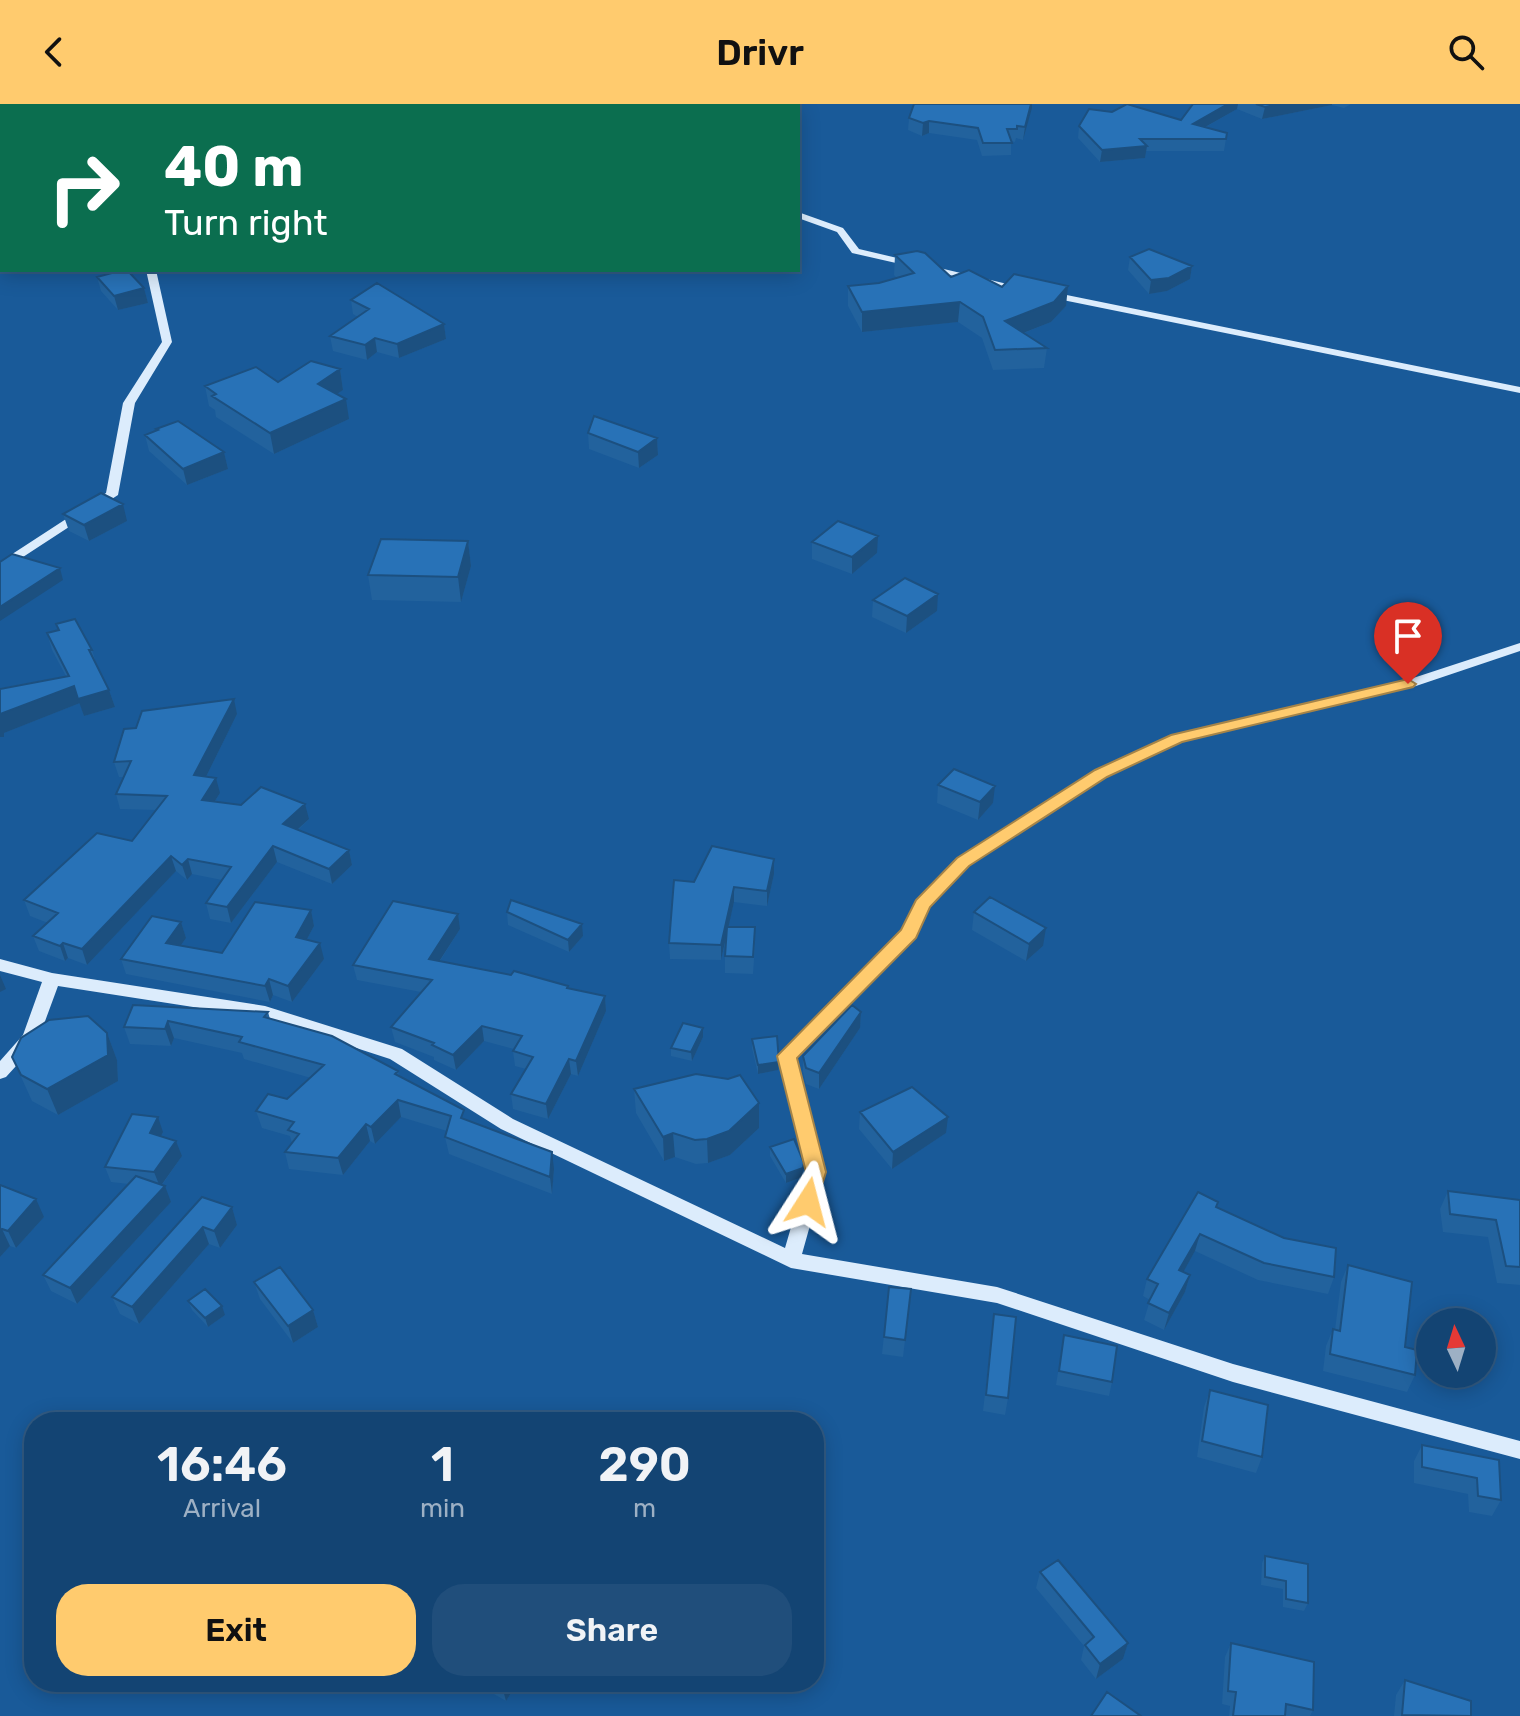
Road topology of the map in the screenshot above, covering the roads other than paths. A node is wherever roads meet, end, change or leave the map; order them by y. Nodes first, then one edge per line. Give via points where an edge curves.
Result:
1 (800, 216) edge
2 (151, 272) edge
3 (1520, 390) edge
4 (0, 568) edge
5 (1520, 647) edge
6 (0, 965) edge
7 (52, 979) junction
8 (0, 1072) edge
9 (791, 1260) junction
10 (1520, 1450) edge

1 - 3 street via 840,230 856,251
2 - 4 street via 167,342 129,403 112,495
5 - 9 street via 1408,684 1177,738 1101,774 963,862 922,904 909,934 787,1056 816,1172
6 - 7 street
7 - 8 street via 31,1038
7 - 9 street via 265,1012 396,1054 507,1124
9 - 10 street via 997,1295 1233,1373

